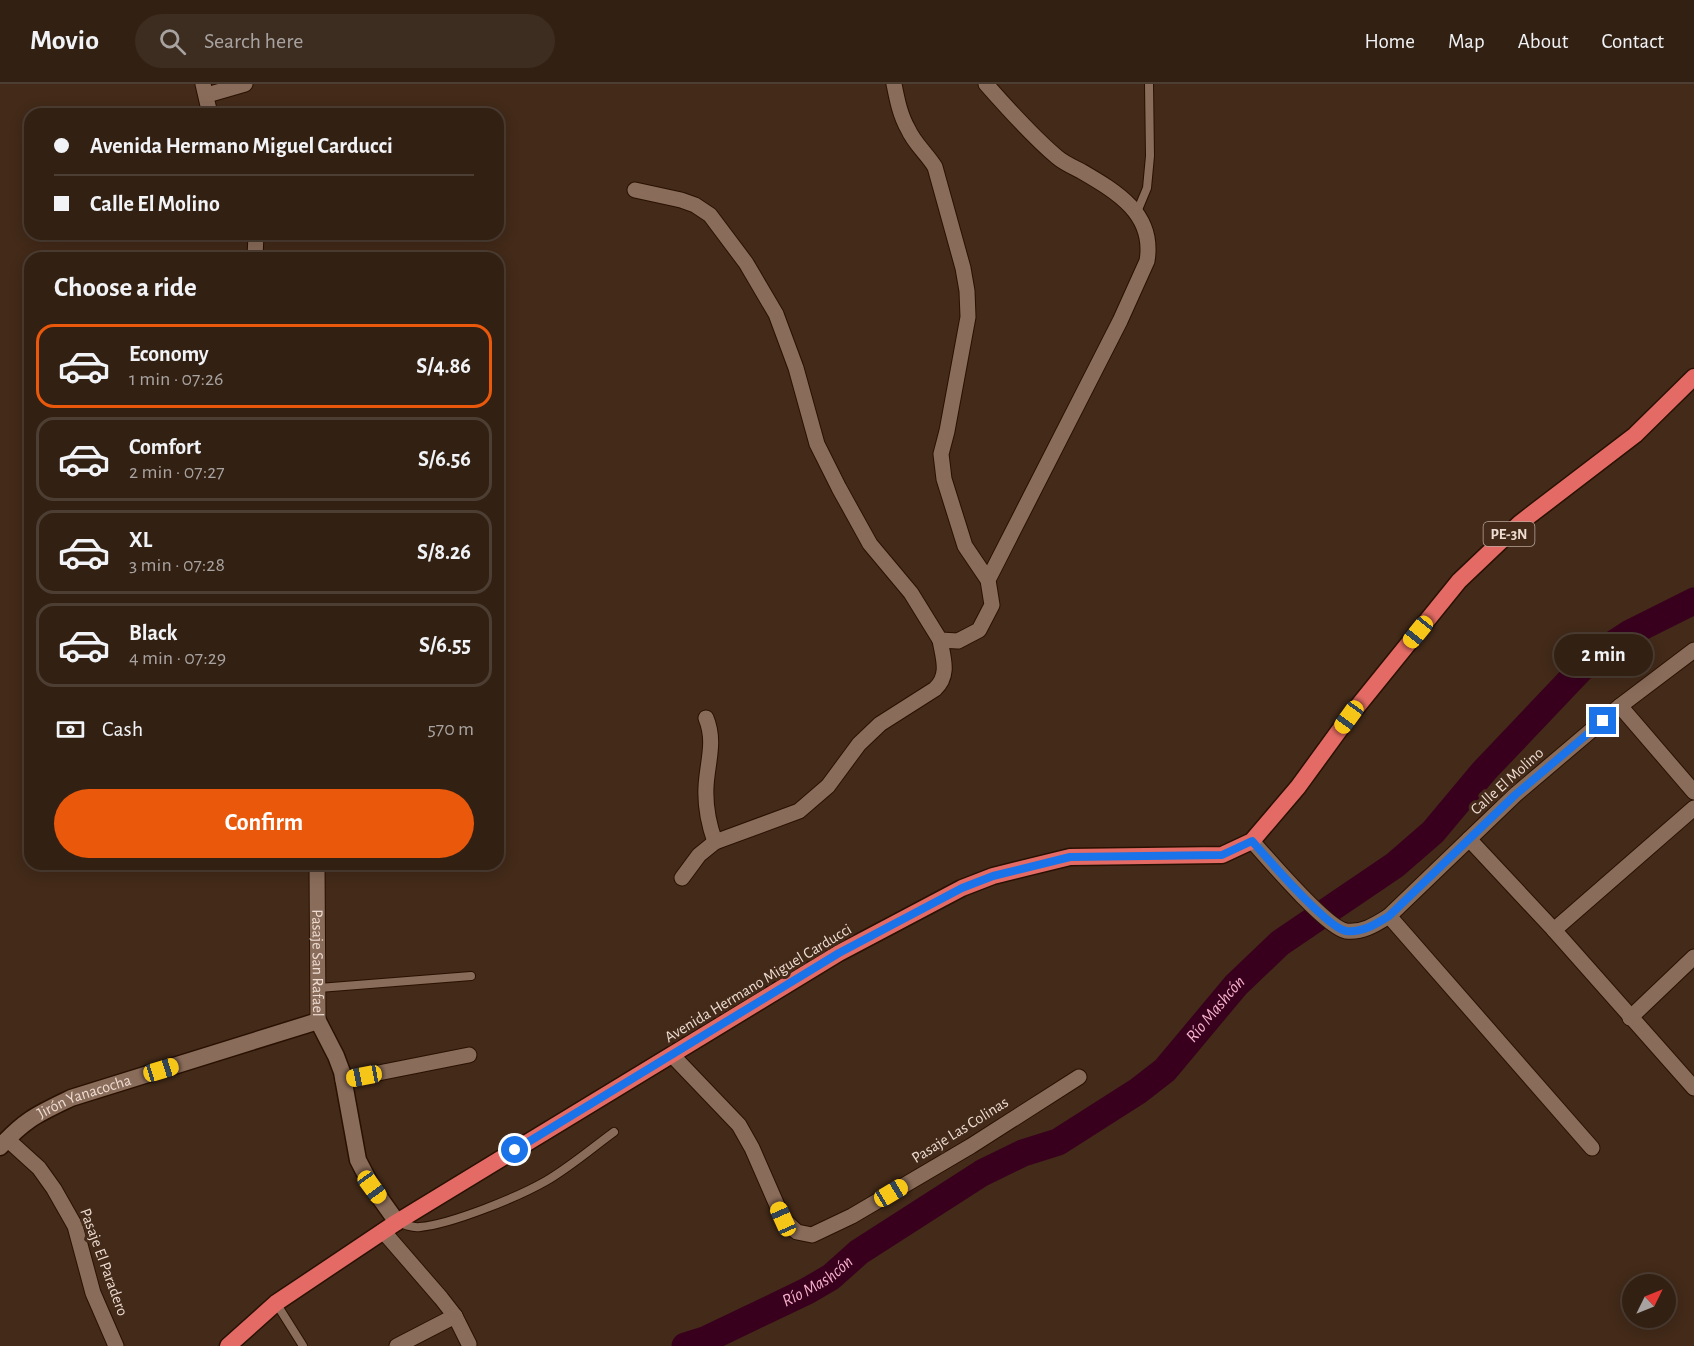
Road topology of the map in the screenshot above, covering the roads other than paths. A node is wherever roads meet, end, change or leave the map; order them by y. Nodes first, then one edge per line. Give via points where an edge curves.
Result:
1 (245, 84) edge
2 (894, 84) edge
3 (986, 84) edge
4 (1149, 84) edge
5 (205, 89) edge
6 (209, 108) edge
7 (635, 190) dead end
8 (1137, 212) junction
9 (1694, 377) edge
10 (988, 580) junction
11 (940, 640) junction
12 (1694, 650) edge
13 (1620, 706) junction
14 (706, 718) dead end
15 (1694, 792) edge
16 (1694, 808) edge
17 (1469, 839) junction
18 (1252, 841) junction
19 (715, 842) junction
20 (317, 870) edge
21 (682, 878) dead end
22 (1389, 916) junction
23 (1554, 930) junction
24 (1694, 957) edge
25 (471, 976) dead end
26 (319, 988) junction
27 (1630, 1018) junction
28 (318, 1021) junction
29 (469, 1055) dead end
30 (672, 1055) junction
31 (1079, 1077) dead end
32 (343, 1080) junction
33 (1694, 1088) edge
34 (614, 1132) dead end
35 (4, 1143) edge
36 (1592, 1148) dead end
37 (397, 1222) junction
38 (382, 1231) junction
39 (276, 1303) junction
40 (455, 1316) junction
41 (469, 1344) dead end
42 (116, 1346) edge
43 (228, 1346) edge
44 (303, 1346) edge
45 (397, 1346) edge

1 - 5 street
2 - 10 street via 908,131 935,167 963,268 968,317 941,454 944,479 965,546
3 - 8 street via 1059,158
4 - 8 lane via 1147,188
5 - 6 street
7 - 11 street via 695,205 710,215 746,263 776,314 817,444 839,488 870,544 911,593
8 - 10 street via 1147,230 1148,261
9 - 18 highway, Avenida Hermano Miguel Carducci / PE-3N via 1635,435 1521,523 1459,581
10 - 11 street via 992,605 979,630 958,641
11 - 19 street via 945,675 942,683 870,733 810,803 788,817
12 - 13 street, Calle El Molino
13 - 15 street
13 - 17 street, Calle El Molino
14 - 19 street via 712,737 707,813
16 - 23 street
17 - 22 street, Calle El Molino
17 - 23 street
18 - 22 street, Calle El Molino via 1309,903 1343,930 1357,931
18 - 30 highway, Avenida Hermano Miguel Carducci / PE-3N via 1222,855 1070,857 993,876 962,888 839,953
19 - 21 street via 699,855
20 - 26 street, Pasaje San Rafael
22 - 36 street
23 - 27 street
24 - 27 street
25 - 26 lane
26 - 28 street, Pasaje San Rafael
27 - 33 street
28 - 32 street, Pasaje San Rafael
28 - 35 street, Jirón Yanacocha via 71,1098 33,1116
29 - 32 street
30 - 31 street, Pasaje Las Colinas via 739,1125 783,1219 797,1232 812,1234 852,1216
30 - 37 highway, Avenida Hermano Miguel Carducci / PE-3N
32 - 37 street, Pasaje San Rafael via 358,1160
34 - 37 lane via 547,1181 509,1198 447,1221 419,1227
35 - 42 street, Pasaje El Paradero via 39,1168 75,1226 93,1293
37 - 38 highway, Avenida Hermano Miguel Carducci / PE-3N
38 - 39 highway, Avenida Hermano Miguel Carducci / PE-3N
38 - 40 street
39 - 43 highway, Avenida Hermano Miguel Carducci / PE-3N
39 - 44 lane
40 - 41 street
40 - 45 street

